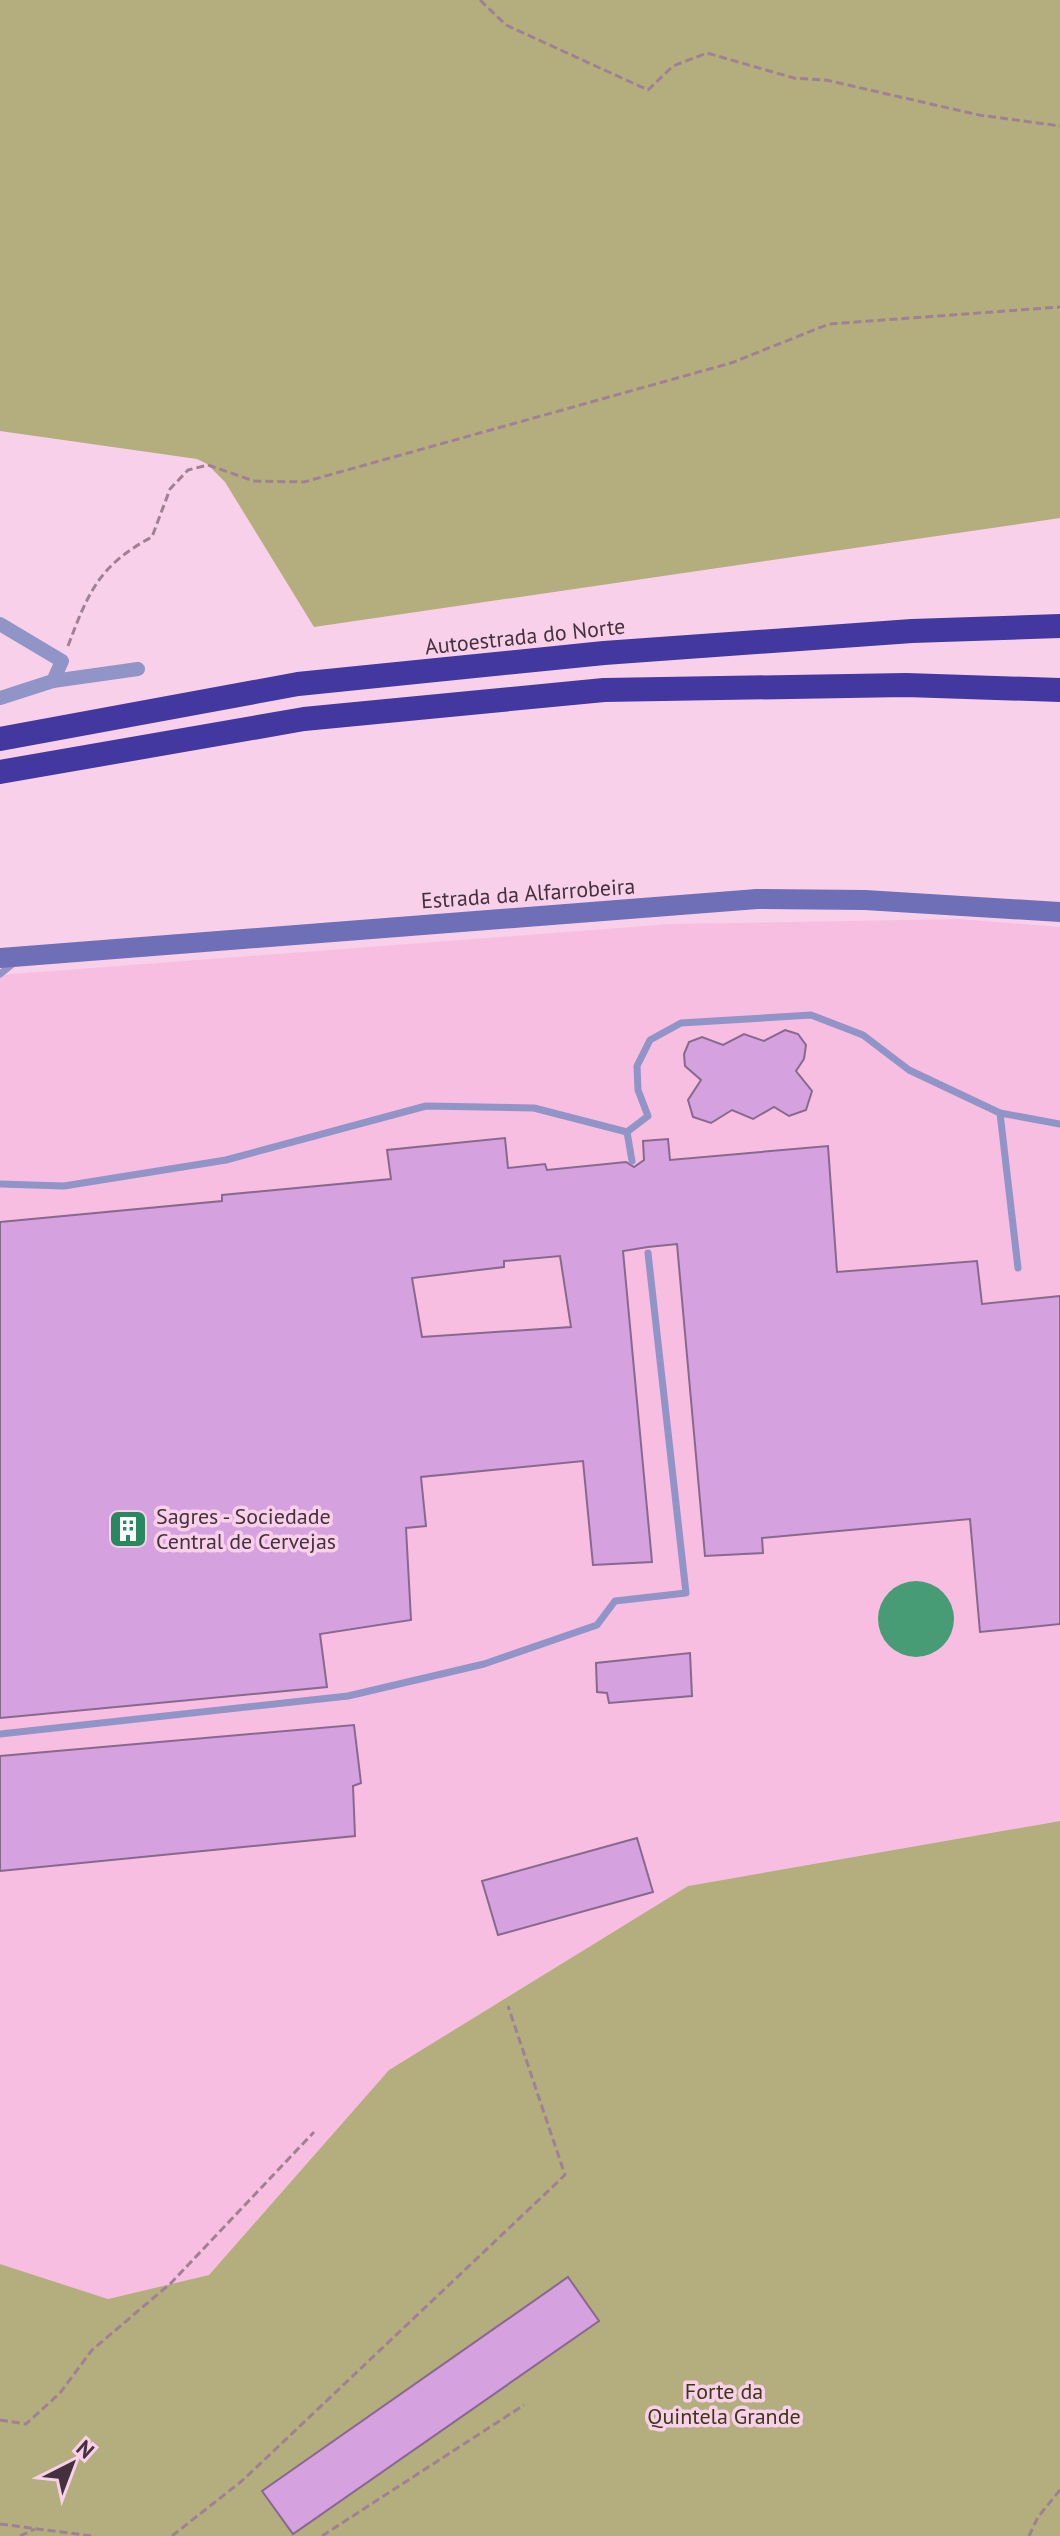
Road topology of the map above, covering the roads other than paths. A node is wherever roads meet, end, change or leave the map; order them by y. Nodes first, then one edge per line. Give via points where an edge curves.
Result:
1 (0, 624) edge
2 (1060, 626) edge
3 (138, 669) dead end
4 (53, 681) junction
5 (1060, 690) edge
6 (0, 698) edge
7 (0, 739) edge
8 (0, 772) edge
9 (1060, 912) edge
10 (23, 956) junction
11 (0, 958) edge
12 (0, 974) edge
13 (1000, 1113) junction
14 (1060, 1124) edge
15 (627, 1132) junction
16 (632, 1161) dead end
17 (0, 1184) edge
18 (648, 1253) dead end
19 (1018, 1268) dead end
20 (0, 1734) edge

1 - 4 street via 62,661
2 - 7 highway, Autoestrada do Norte via 619,652 298,684
3 - 4 street
4 - 6 street
5 - 8 highway via 906,685 604,690 304,719
9 - 10 main road, Estrada da Alfarrobeira via 757,899
10 - 11 main road, Estrada da Alfarrobeira
10 - 12 lane
13 - 14 lane
13 - 15 lane via 909,1070 863,1035 811,1015 681,1023 650,1040 637,1066 638,1090 648,1116
13 - 19 lane
15 - 16 lane
15 - 17 lane via 534,1108 426,1106 226,1160 64,1186
18 - 20 lane via 686,1593 615,1601 597,1625 583,1630 484,1664 348,1696

